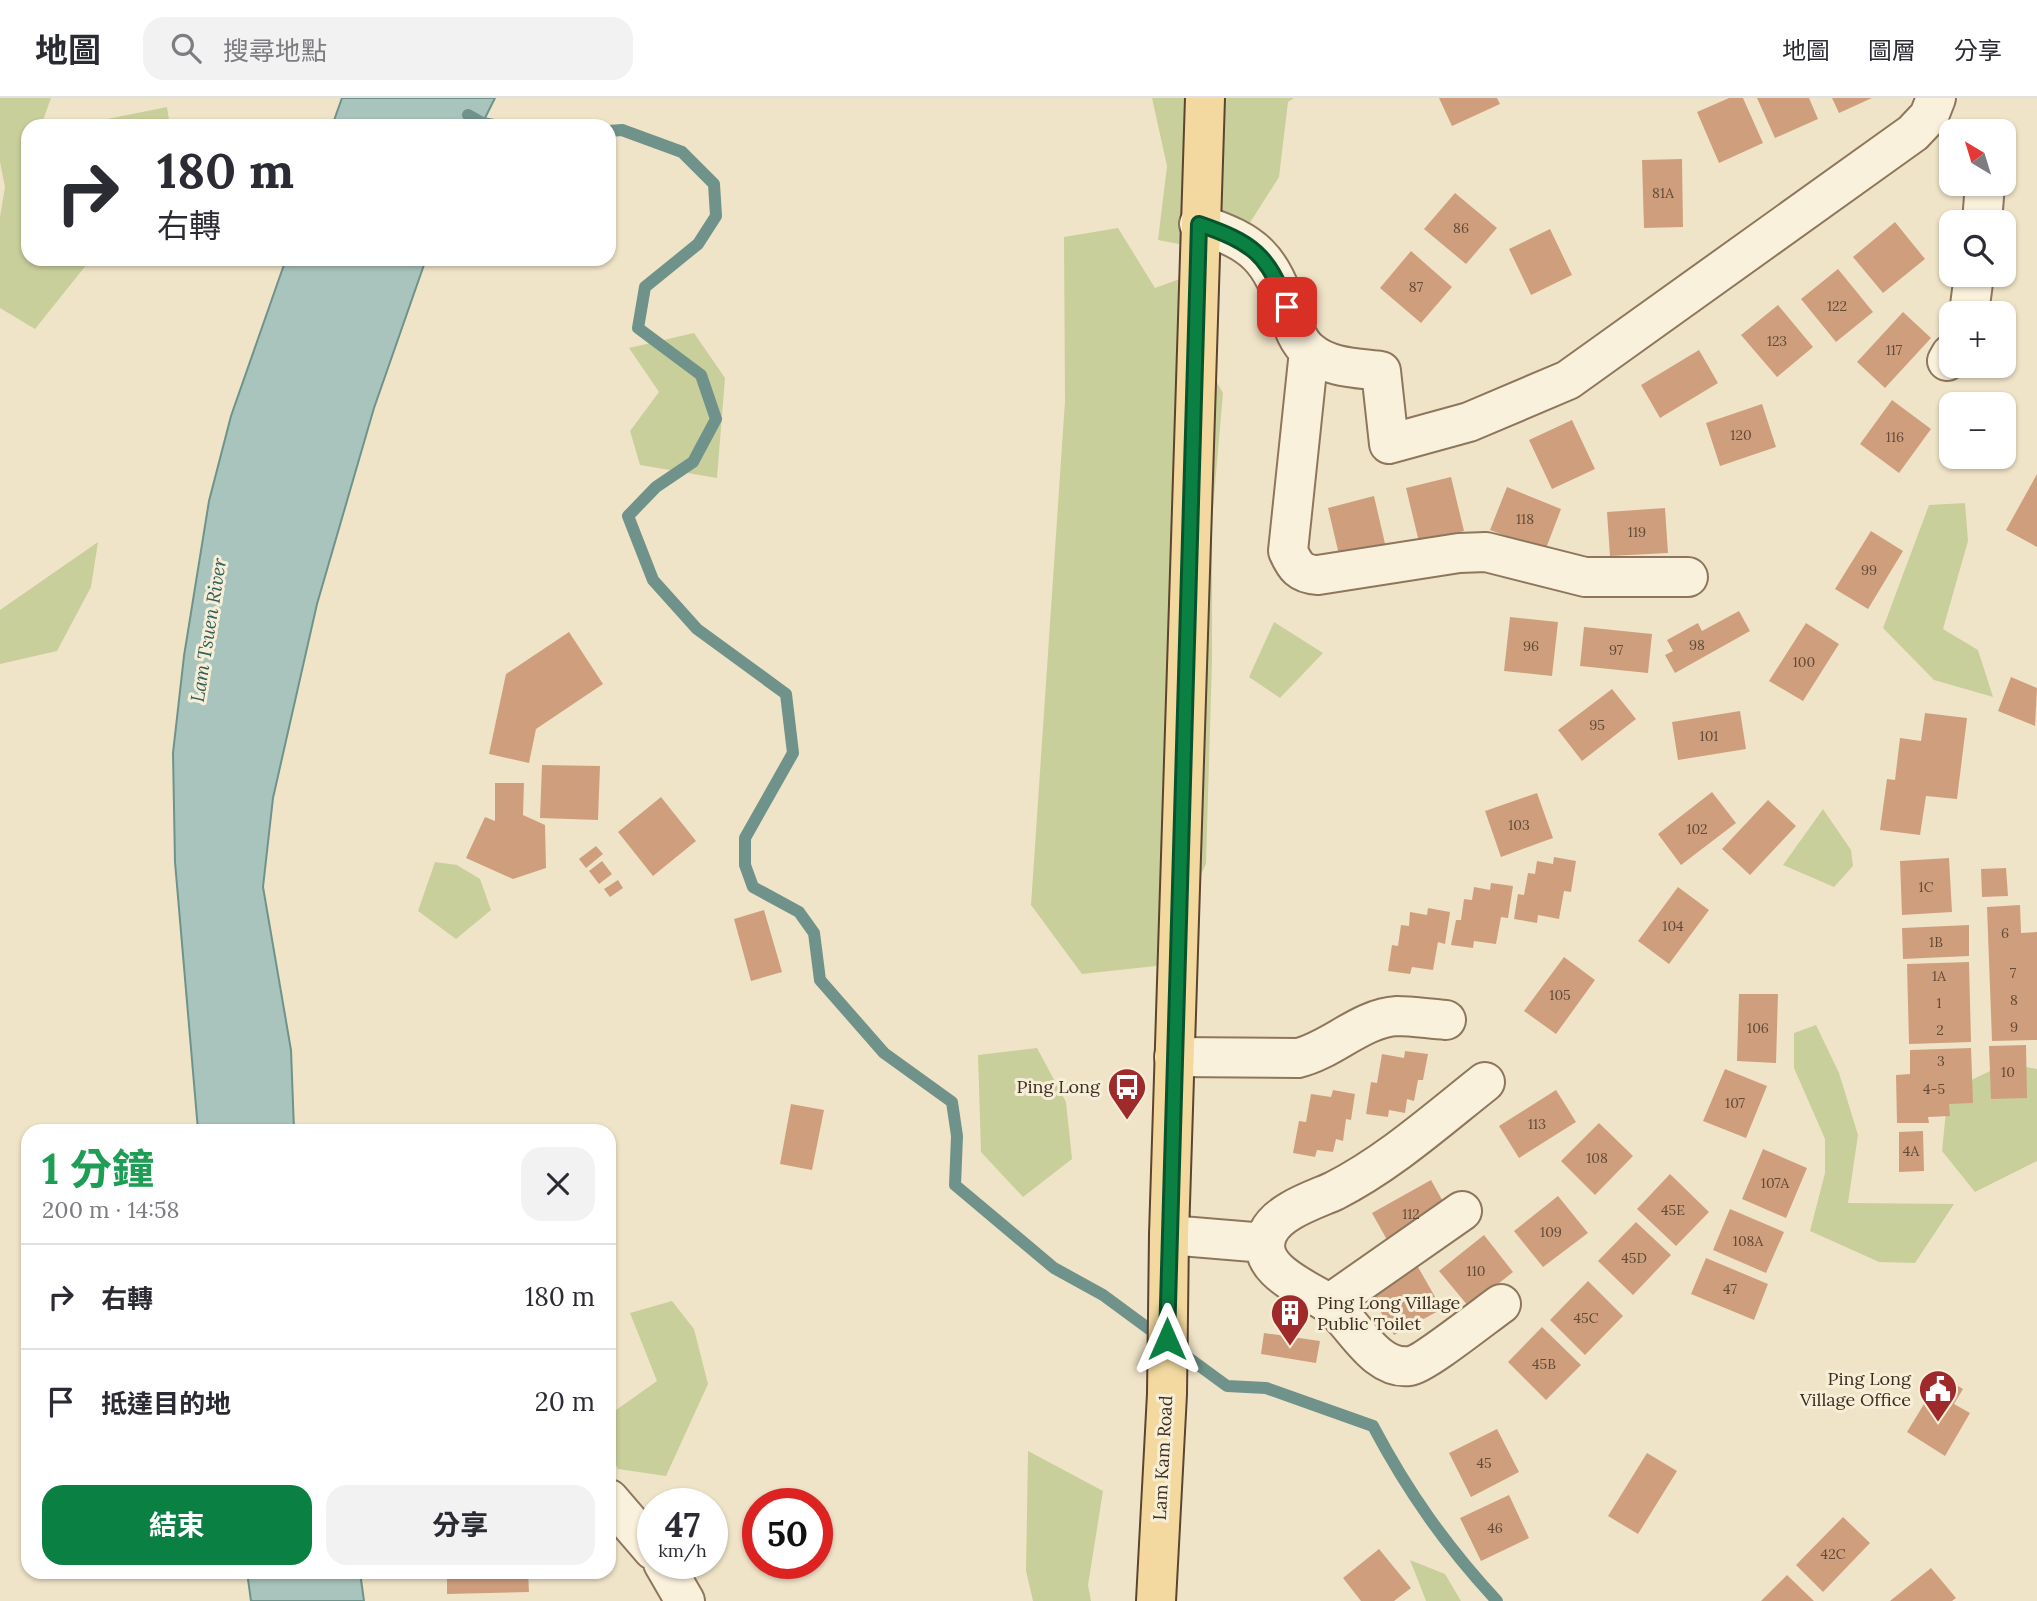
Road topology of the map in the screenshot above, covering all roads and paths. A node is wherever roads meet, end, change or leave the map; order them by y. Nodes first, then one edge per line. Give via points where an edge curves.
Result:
1 (1205, 98) edge
2 (1940, 115) edge
3 (1199, 224) junction
4 (1309, 351) junction
5 (1688, 577) dead end
6 (1446, 1020) dead end
7 (1174, 1057) junction
8 (1485, 1082) dead end
9 (1462, 1211) dead end
10 (1169, 1235) junction
11 (1265, 1243) junction
12 (1329, 1304) junction
13 (1501, 1304) dead end
14 (616, 1507) edge
15 (637, 1531) edge
16 (672, 1579) edge
17 (685, 1601) edge
18 (1156, 1601) edge

1 - 3 main road, Lam Kam Road
2 - 4 street via 1568,380 1469,422 1388,444 1381,371 1342,366
3 - 4 street via 1233,236 1260,253 1273,272 1293,327
3 - 7 main road, Lam Kam Road
4 - 5 street via 1288,551 1295,567 1307,575 1486,552 1585,577
6 - 7 street via 1395,1016 1366,1025 1316,1054 1298,1059
7 - 10 main road, Lam Kam Road
8 - 11 street via 1358,1179 1283,1217 1269,1230
9 - 12 street
10 - 11 street
10 - 18 main road, Lam Kam Road via 1167,1394
11 - 12 street via 1288,1282
12 - 13 street via 1394,1366 1428,1360 1438,1347
14 - 15 street
16 - 17 street

